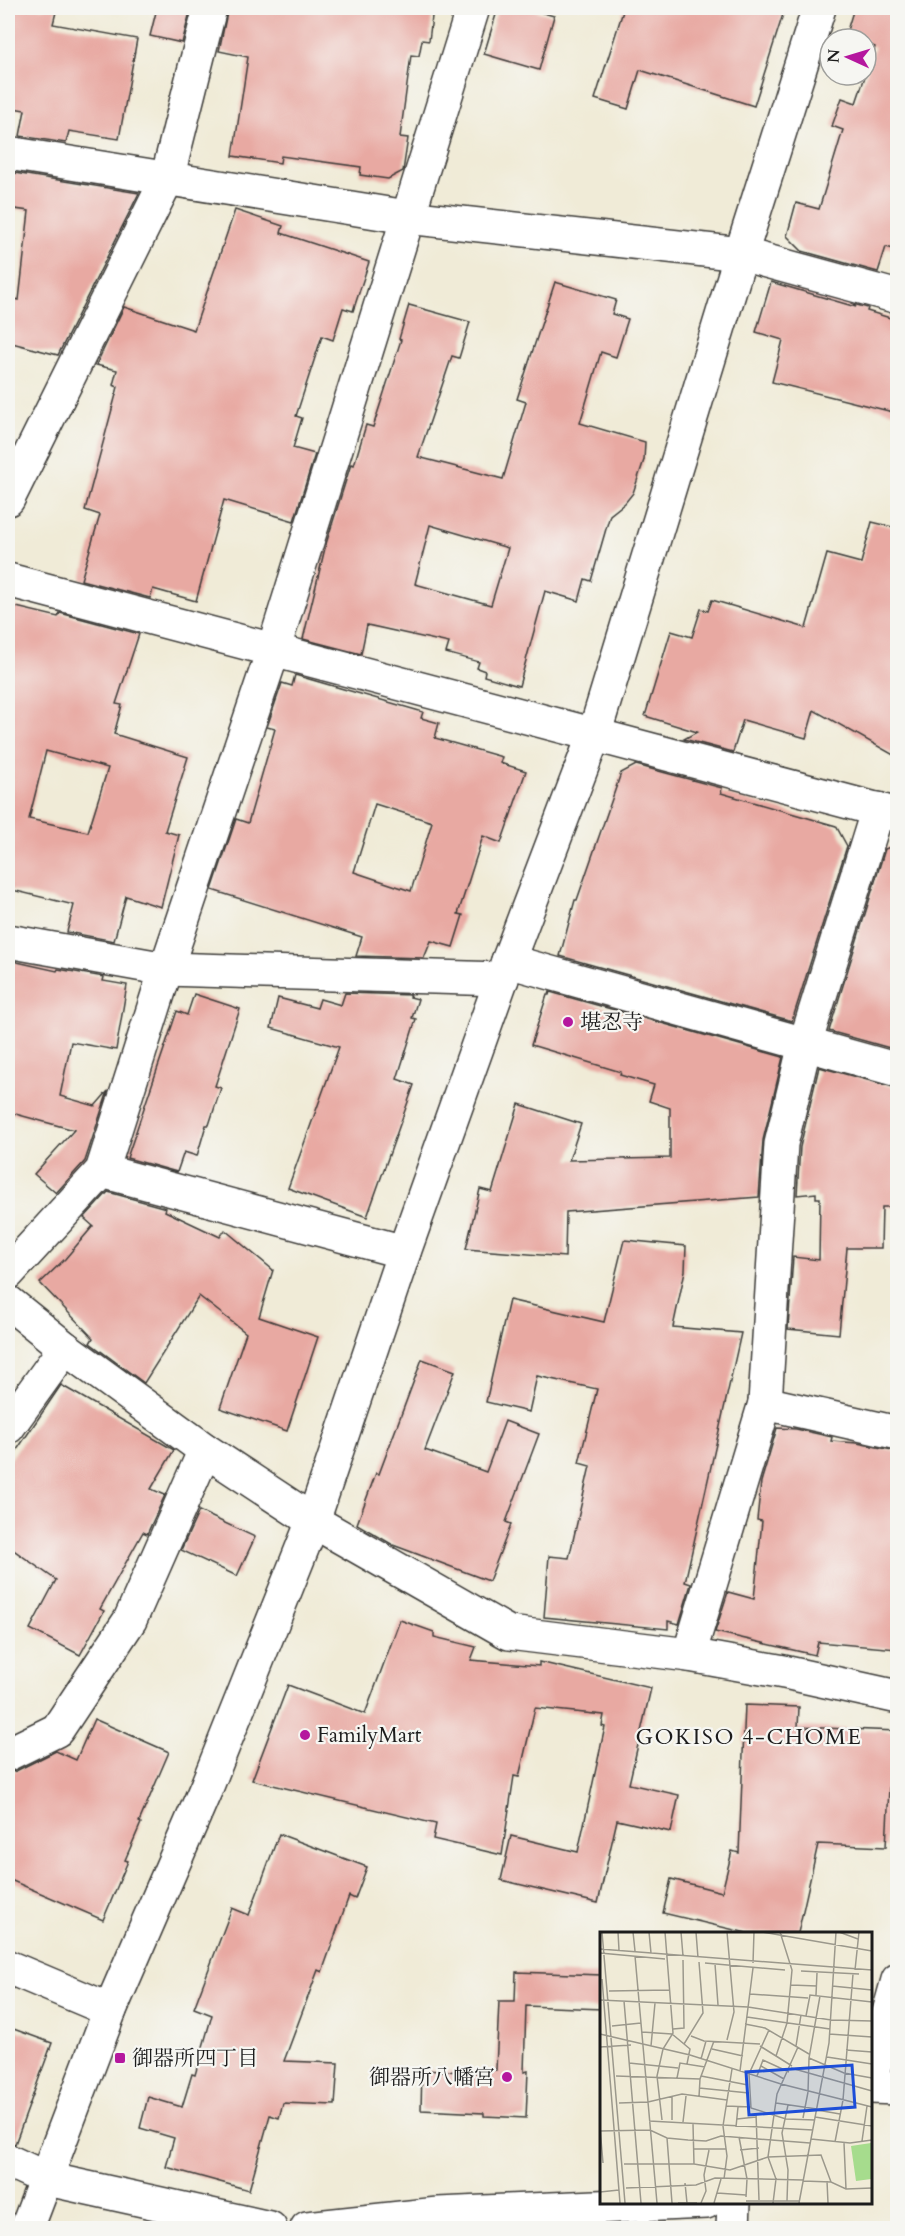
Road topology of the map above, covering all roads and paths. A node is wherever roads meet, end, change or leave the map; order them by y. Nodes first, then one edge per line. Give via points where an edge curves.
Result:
1 (210, 8) edge
2 (473, 8) edge
3 (819, 8) edge
4 (8, 153) edge
5 (167, 179) junction
6 (407, 217) junction
7 (741, 254) junction
8 (897, 297) edge
9 (8, 499) edge
10 (8, 580) edge
11 (273, 651) junction
12 (594, 735) junction
13 (888, 812) edge
14 (8, 941) edge
15 (166, 969) junction
16 (505, 970) junction
17 (805, 1044) junction
18 (897, 1070) edge
19 (102, 1171) junction
20 (405, 1252) junction
21 (8, 1273) edge
22 (8, 1302) edge
23 (65, 1348) junction
24 (765, 1403) junction
25 (8, 1427) edge
26 (897, 1434) edge
27 (205, 1450) junction
28 (313, 1521) junction
29 (689, 1655) junction
30 (897, 1697) edge
31 (8, 1754) edge
32 (8, 1967) edge
33 (897, 1980) edge
34 (110, 2010) junction
35 (872, 2074) edge
36 (872, 2087) edge
37 (897, 2088) edge
38 (8, 2161) edge
39 (47, 2179) junction
40 (693, 2203) edge
41 (734, 2203) edge
42 (437, 2222) edge
43 (27, 2229) edge
44 (270, 2229) edge
45 (308, 2229) edge
46 (733, 2229) edge

1 - 5 street
2 - 6 street
3 - 7 street
4 - 5 street
5 - 6 street
5 - 9 street
6 - 7 street
6 - 11 street
7 - 8 street
7 - 12 street
10 - 11 street
11 - 12 street
11 - 15 street
12 - 13 street
12 - 16 street
13 - 17 street
14 - 15 street
15 - 16 street
15 - 19 street
16 - 17 street
16 - 20 street
17 - 18 street
17 - 24 street via 780,1144
19 - 20 street
19 - 21 street
20 - 28 street
22 - 23 street
23 - 25 street
23 - 27 street
24 - 26 street
24 - 29 street
27 - 28 street
27 - 31 street via 130,1620 57,1730
28 - 29 street via 509,1633
28 - 34 street via 207,1786
29 - 30 street
32 - 34 street
33 - 35 street
34 - 39 street
36 - 37 street
38 - 39 street
39 - 43 street
39 - 44 street
40 - 42 street
41 - 46 street
42 - 45 street

